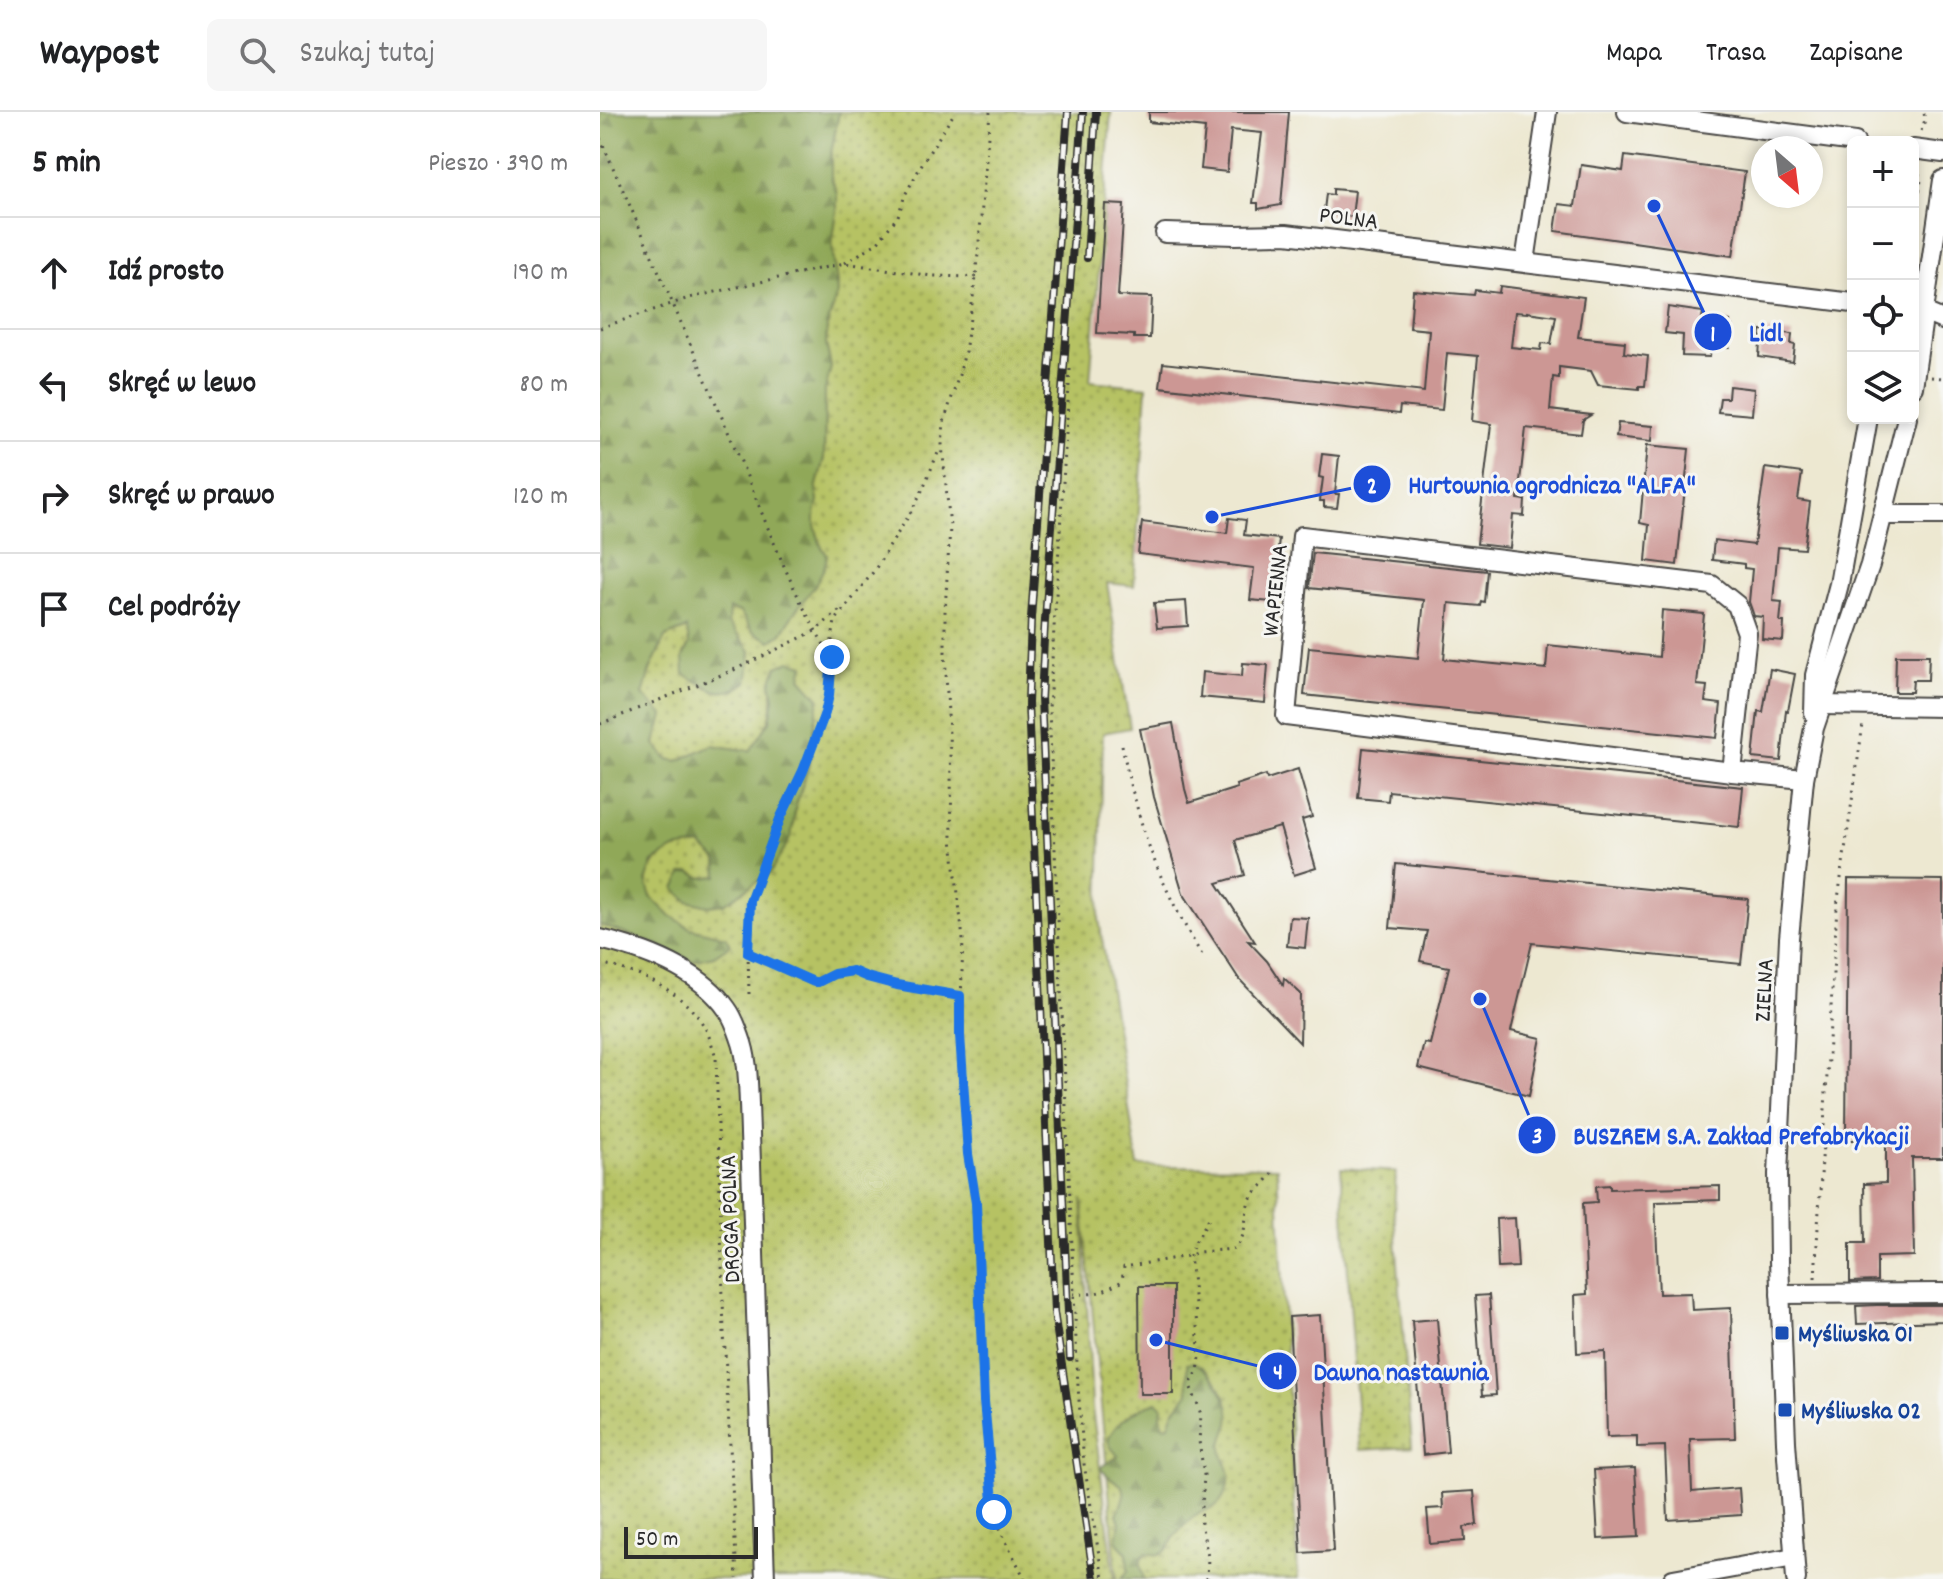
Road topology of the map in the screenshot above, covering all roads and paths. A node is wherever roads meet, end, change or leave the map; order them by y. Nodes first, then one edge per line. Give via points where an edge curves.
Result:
1 (955, 112) edge
2 (990, 112) edge
3 (1547, 112) edge
4 (1627, 112) edge
5 (1924, 112) edge
6 (600, 138) edge
7 (1919, 138) edge
8 (1847, 141) edge
9 (1919, 150) edge
10 (1943, 153) edge
11 (1919, 174) edge
12 (1943, 180) edge
13 (1919, 195) edge
14 (1917, 208) edge
15 (1935, 231) junction
16 (1165, 233) dead end
17 (1525, 262) junction
18 (845, 263) junction
19 (976, 277) junction
20 (1847, 302) edge
21 (673, 303) junction
22 (1927, 310) edge
23 (1943, 320) edge
24 (600, 328) edge
25 (1919, 354) edge
26 (1070, 369) dead end
27 (1867, 424) edge
28 (1906, 424) edge
29 (942, 445) junction
30 (1884, 515) junction
31 (1943, 515) edge
32 (844, 607) junction
33 (815, 631) junction
34 (832, 657) junction
35 (1822, 705) junction
36 (1865, 707) junction
37 (1943, 707) edge
38 (600, 724) edge
39 (1814, 728) junction
40 (1122, 745) dead end
41 (1732, 772) junction
42 (1804, 779) junction
43 (600, 939) edge
44 (748, 953) junction
45 (1203, 957) dead end
46 (600, 963) edge
47 (749, 994) dead end
48 (960, 996) junction
49 (1272, 1173) dead end
50 (1211, 1215) dead end
51 (1190, 1255) junction
52 (1073, 1293) junction
53 (1943, 1293) edge
54 (1780, 1294) junction
55 (1814, 1294) junction
56 (1794, 1557) junction
57 (737, 1579) edge
58 (765, 1579) edge
59 (1025, 1579) edge
60 (1103, 1579) edge
61 (1207, 1579) edge
62 (1677, 1579) edge
63 (1796, 1579) edge

1 - 18 path via 923,162 898,216 877,243
2 - 19 path
3 - 17 street
4 - 8 street
5 - 7 path
6 - 21 path
9 - 10 street
11 - 13 path
12 - 15 street
14 - 15 path via 1915,226
15 - 22 street
16 - 17 street, POLNA via 1286,234
17 - 20 street, POLNA
18 - 19 path
18 - 21 path
19 - 29 path via 965,352
21 - 24 path
21 - 33 path
22 - 23 street
22 - 25 street
26 - 52 path via 1049,709
27 - 39 street via 1839,584 1815,675
28 - 30 street, ZIELNA
29 - 32 path via 908,517
29 - 48 path via 950,527 945,652 952,839 963,940
30 - 31 street
30 - 35 street, ZIELNA
32 - 33 path
32 - 34 path via 835,621
33 - 34 path
33 - 38 path
34 - 44 path via 825,713 750,901
35 - 36 street
35 - 39 street, ZIELNA
36 - 37 street
36 - 55 path via 1837,906
39 - 42 street, ZIELNA
40 - 45 path via 1162,881
41 - 41 street, WAPIENNA via 1286,716 1302,536 1712,585 1737,605 1747,633
41 - 42 street, WAPIENNA
42 - 54 street, ZIELNA via 1789,938 1778,1174
43 - 58 street, DROGA POLNA via 644,952 709,987 729,1011 741,1039 749,1104
44 - 47 path
44 - 48 path via 814,982 853,971
46 - 57 path via 637,974 689,1007 705,1027 716,1057
48 - 59 path via 994,1512
49 - 51 path via 1251,1198 1239,1245
50 - 51 path
51 - 52 path via 1124,1267 1120,1284 1105,1292
51 - 61 path via 1200,1357 1191,1388 1201,1415
52 - 60 path via 1084,1464
53 - 55 street
54 - 55 street
54 - 56 street, ZIELNA
56 - 62 street
56 - 63 street, ZIELNA

